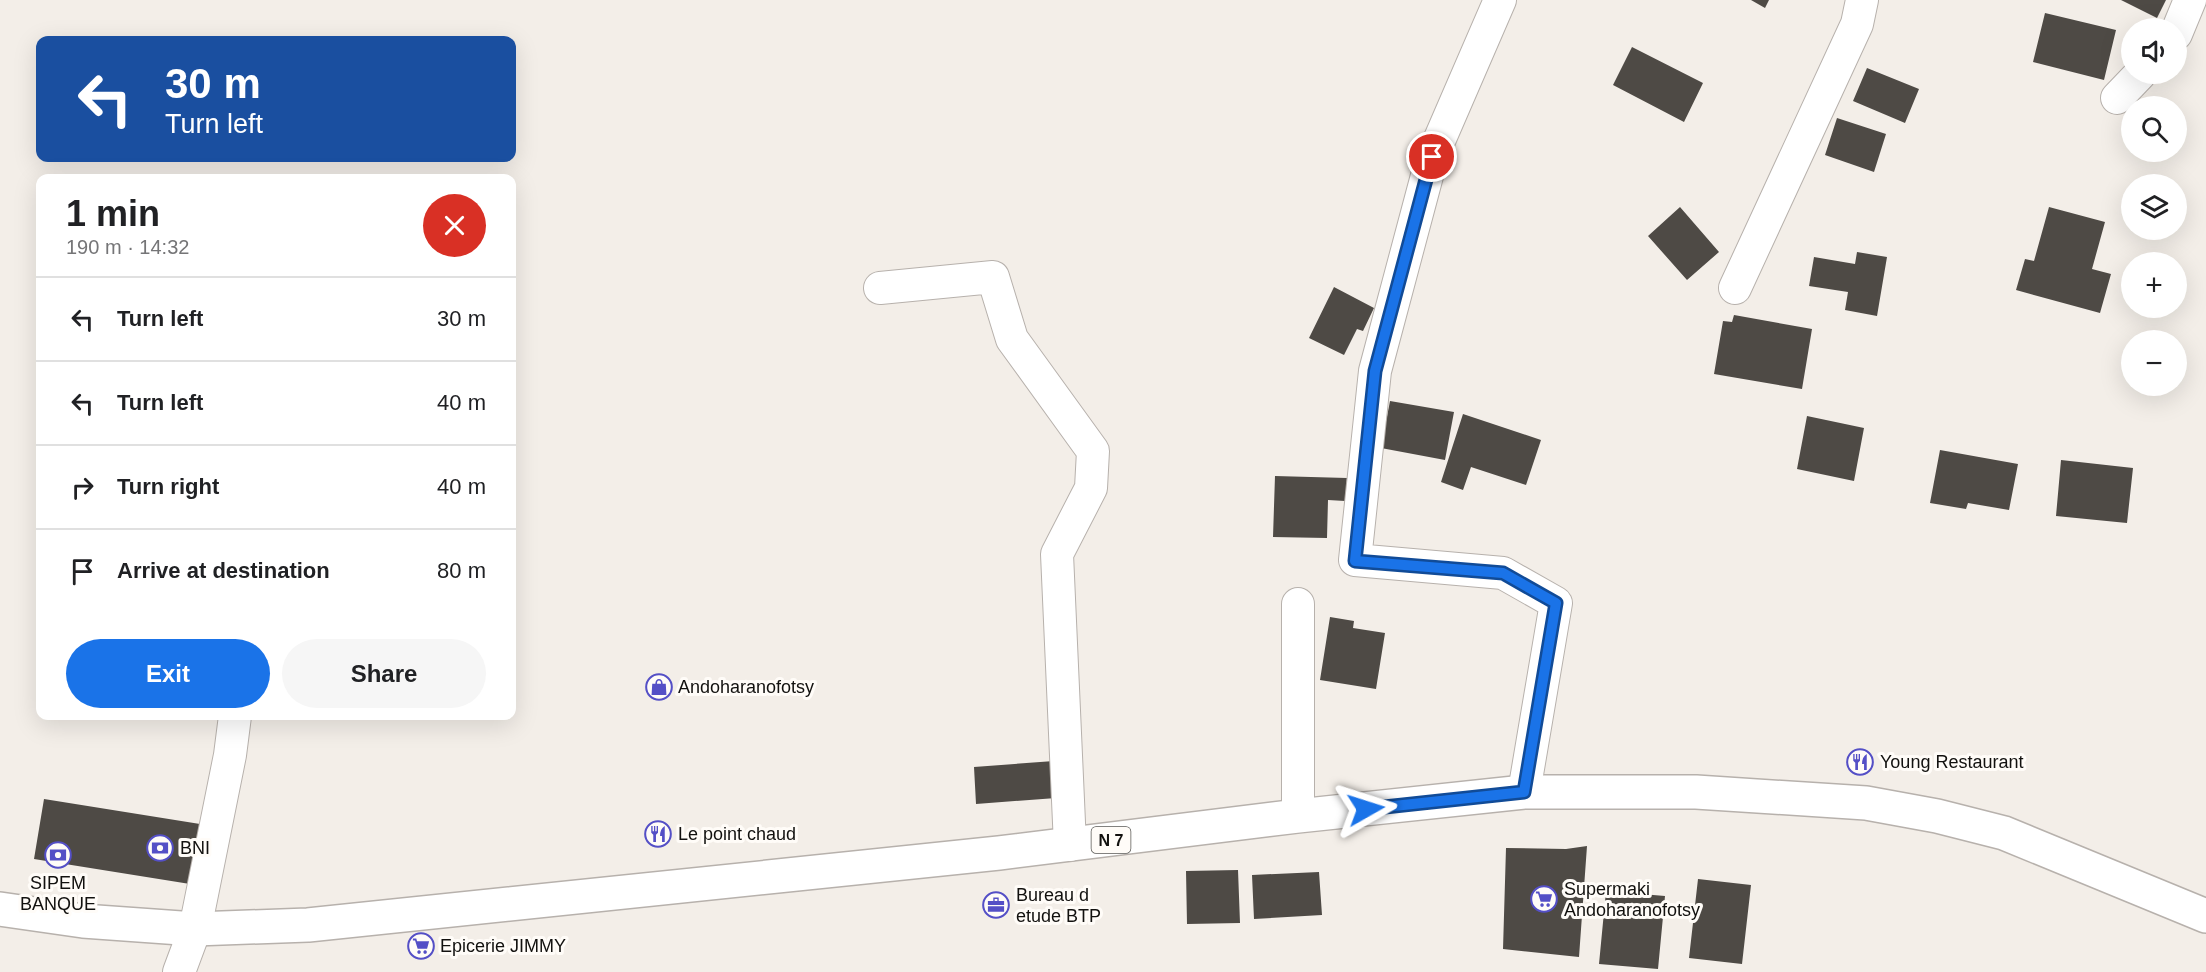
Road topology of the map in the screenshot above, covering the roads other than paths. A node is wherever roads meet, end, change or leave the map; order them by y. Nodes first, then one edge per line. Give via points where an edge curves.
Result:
1 (1500, 0) edge
2 (1862, 0) edge
3 (2190, 0) edge
4 (2183, 18) edge
5 (2130, 84) edge
6 (2117, 98) dead end
7 (880, 288) dead end
8 (1735, 288) dead end
9 (1298, 604) dead end
10 (235, 720) edge
11 (1524, 792) junction
12 (1298, 816) junction
13 (1070, 845) junction
14 (0, 909) edge
15 (2206, 916) edge
16 (195, 929) junction
17 (178, 972) edge

1 - 11 street via 1432,157 1375,371 1355,561 1503,573 1556,603
2 - 8 street via 1857,24
3 - 4 street
5 - 6 street
7 - 13 street via 993,277 1012,339 1093,451 1091,488 1058,554
9 - 12 street
10 - 16 street
11 - 12 main road, N 7
11 - 15 main road, N 7 via 1696,792 1866,803 2004,833
12 - 13 main road, N 7
13 - 16 main road, N 7 via 308,925
14 - 16 main road, N 7 via 83,921
16 - 17 street

